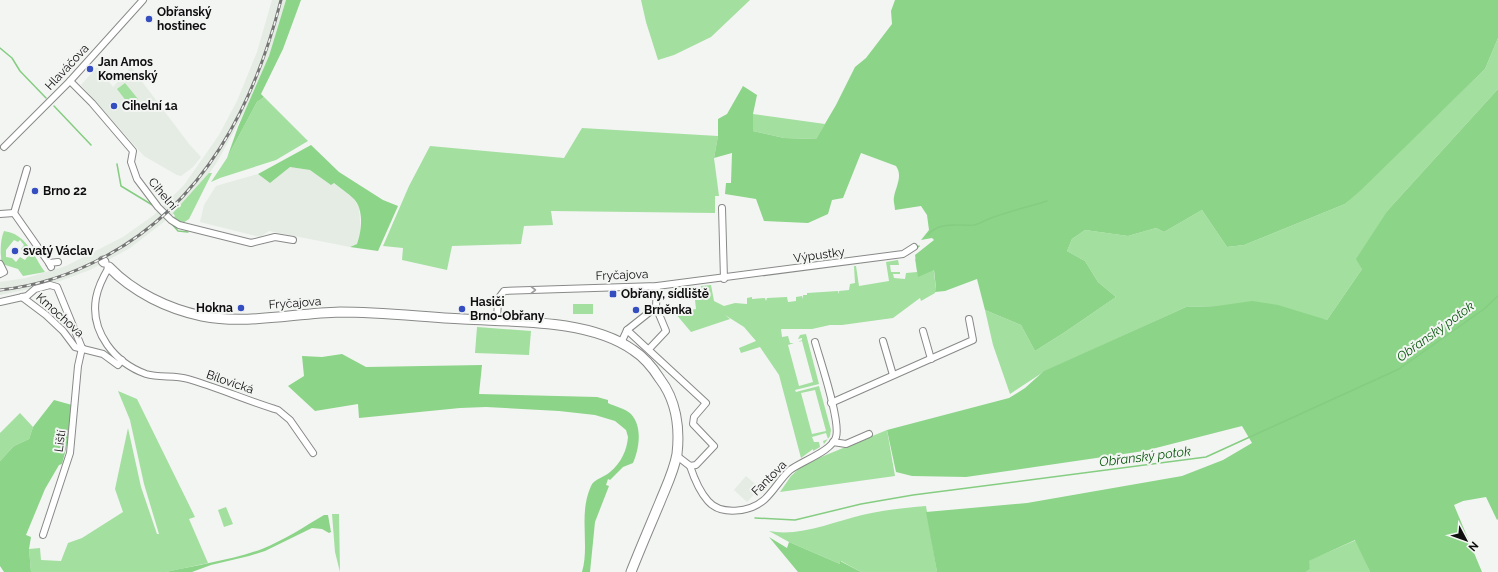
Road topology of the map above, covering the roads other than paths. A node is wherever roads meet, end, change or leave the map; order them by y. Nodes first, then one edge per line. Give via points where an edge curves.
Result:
1 (143, 0) edge
2 (70, 81) junction
3 (4, 147) dead end
4 (28, 169) dead end
5 (722, 208) dead end
6 (14, 213) junction
7 (0, 214) edge
8 (293, 240) dead end
9 (914, 247) dead end
10 (58, 262) dead end
11 (105, 263) joint
12 (0, 264) edge
13 (0, 274) edge
14 (724, 279) junction
15 (657, 286) junction
16 (22, 297) junction
17 (0, 302) edge
18 (656, 307) junction
19 (969, 320) dead end
20 (497, 321) junction
21 (627, 330) junction
22 (924, 331) dead end
23 (884, 341) dead end
24 (815, 342) dead end
25 (621, 343) junction
26 (82, 348) junction
27 (649, 349) junction
28 (931, 359) junction
29 (122, 360) junction
30 (893, 375) junction
31 (831, 403) junction
32 (869, 434) dead end
33 (833, 442) junction
34 (313, 453) dead end
35 (677, 456) junction
36 (690, 466) junction
37 (43, 535) dead end
38 (631, 572) edge

1 - 2 street, Hlaváčova
2 - 3 street, Hlaváčova
2 - 8 street, Cihelní via 133,151 131,162 137,179 171,220 183,226 251,243 275,237
4 - 6 street
5 - 14 street
6 - 7 street
6 - 10 street via 50,265
9 - 14 street, Výpustky via 903,254
11 - 20 main road, Fryčajova via 132,286 152,298 203,316 238,319 341,312
11 - 29 street, Bílovická via 96,298 97,319 104,341
12 - 13 street via 4,272
14 - 15 street, Výpustky
15 - 18 street, Fryčajova
20 -> 15 street, Fryčajova via 498,299 504,291
16 - 17 street, Kmochova
16 - 26 street, Kmochova via 52,320 75,347
16 - 26 street via 35,289 50,285 57,287
18 - 21 street
18 - 27 street, Fryčajova via 666,331
19 - 28 street via 973,340
20 - 25 main road, Fryčajova via 580,330
21 - 25 street
21 - 27 street
22 - 28 street
23 - 30 street
24 - 31 street
25 - 35 main road, Fryčajova via 634,350 666,386 676,410
26 - 29 street, Bílovická via 103,354 118,365
26 - 37 street, Liští via 70,454
27 - 36 street via 706,403 694,418 693,424 714,446 696,465
28 - 30 street
29 - 34 street, Bílovická via 146,374 186,378 278,410 294,424
30 - 31 street
31 - 33 street via 837,433
32 - 33 street via 846,444
33 - 36 street, Fantova via 789,471 764,500 746,510 728,510 709,503 697,485
35 - 36 street
35 - 38 main road, Fryčajova

